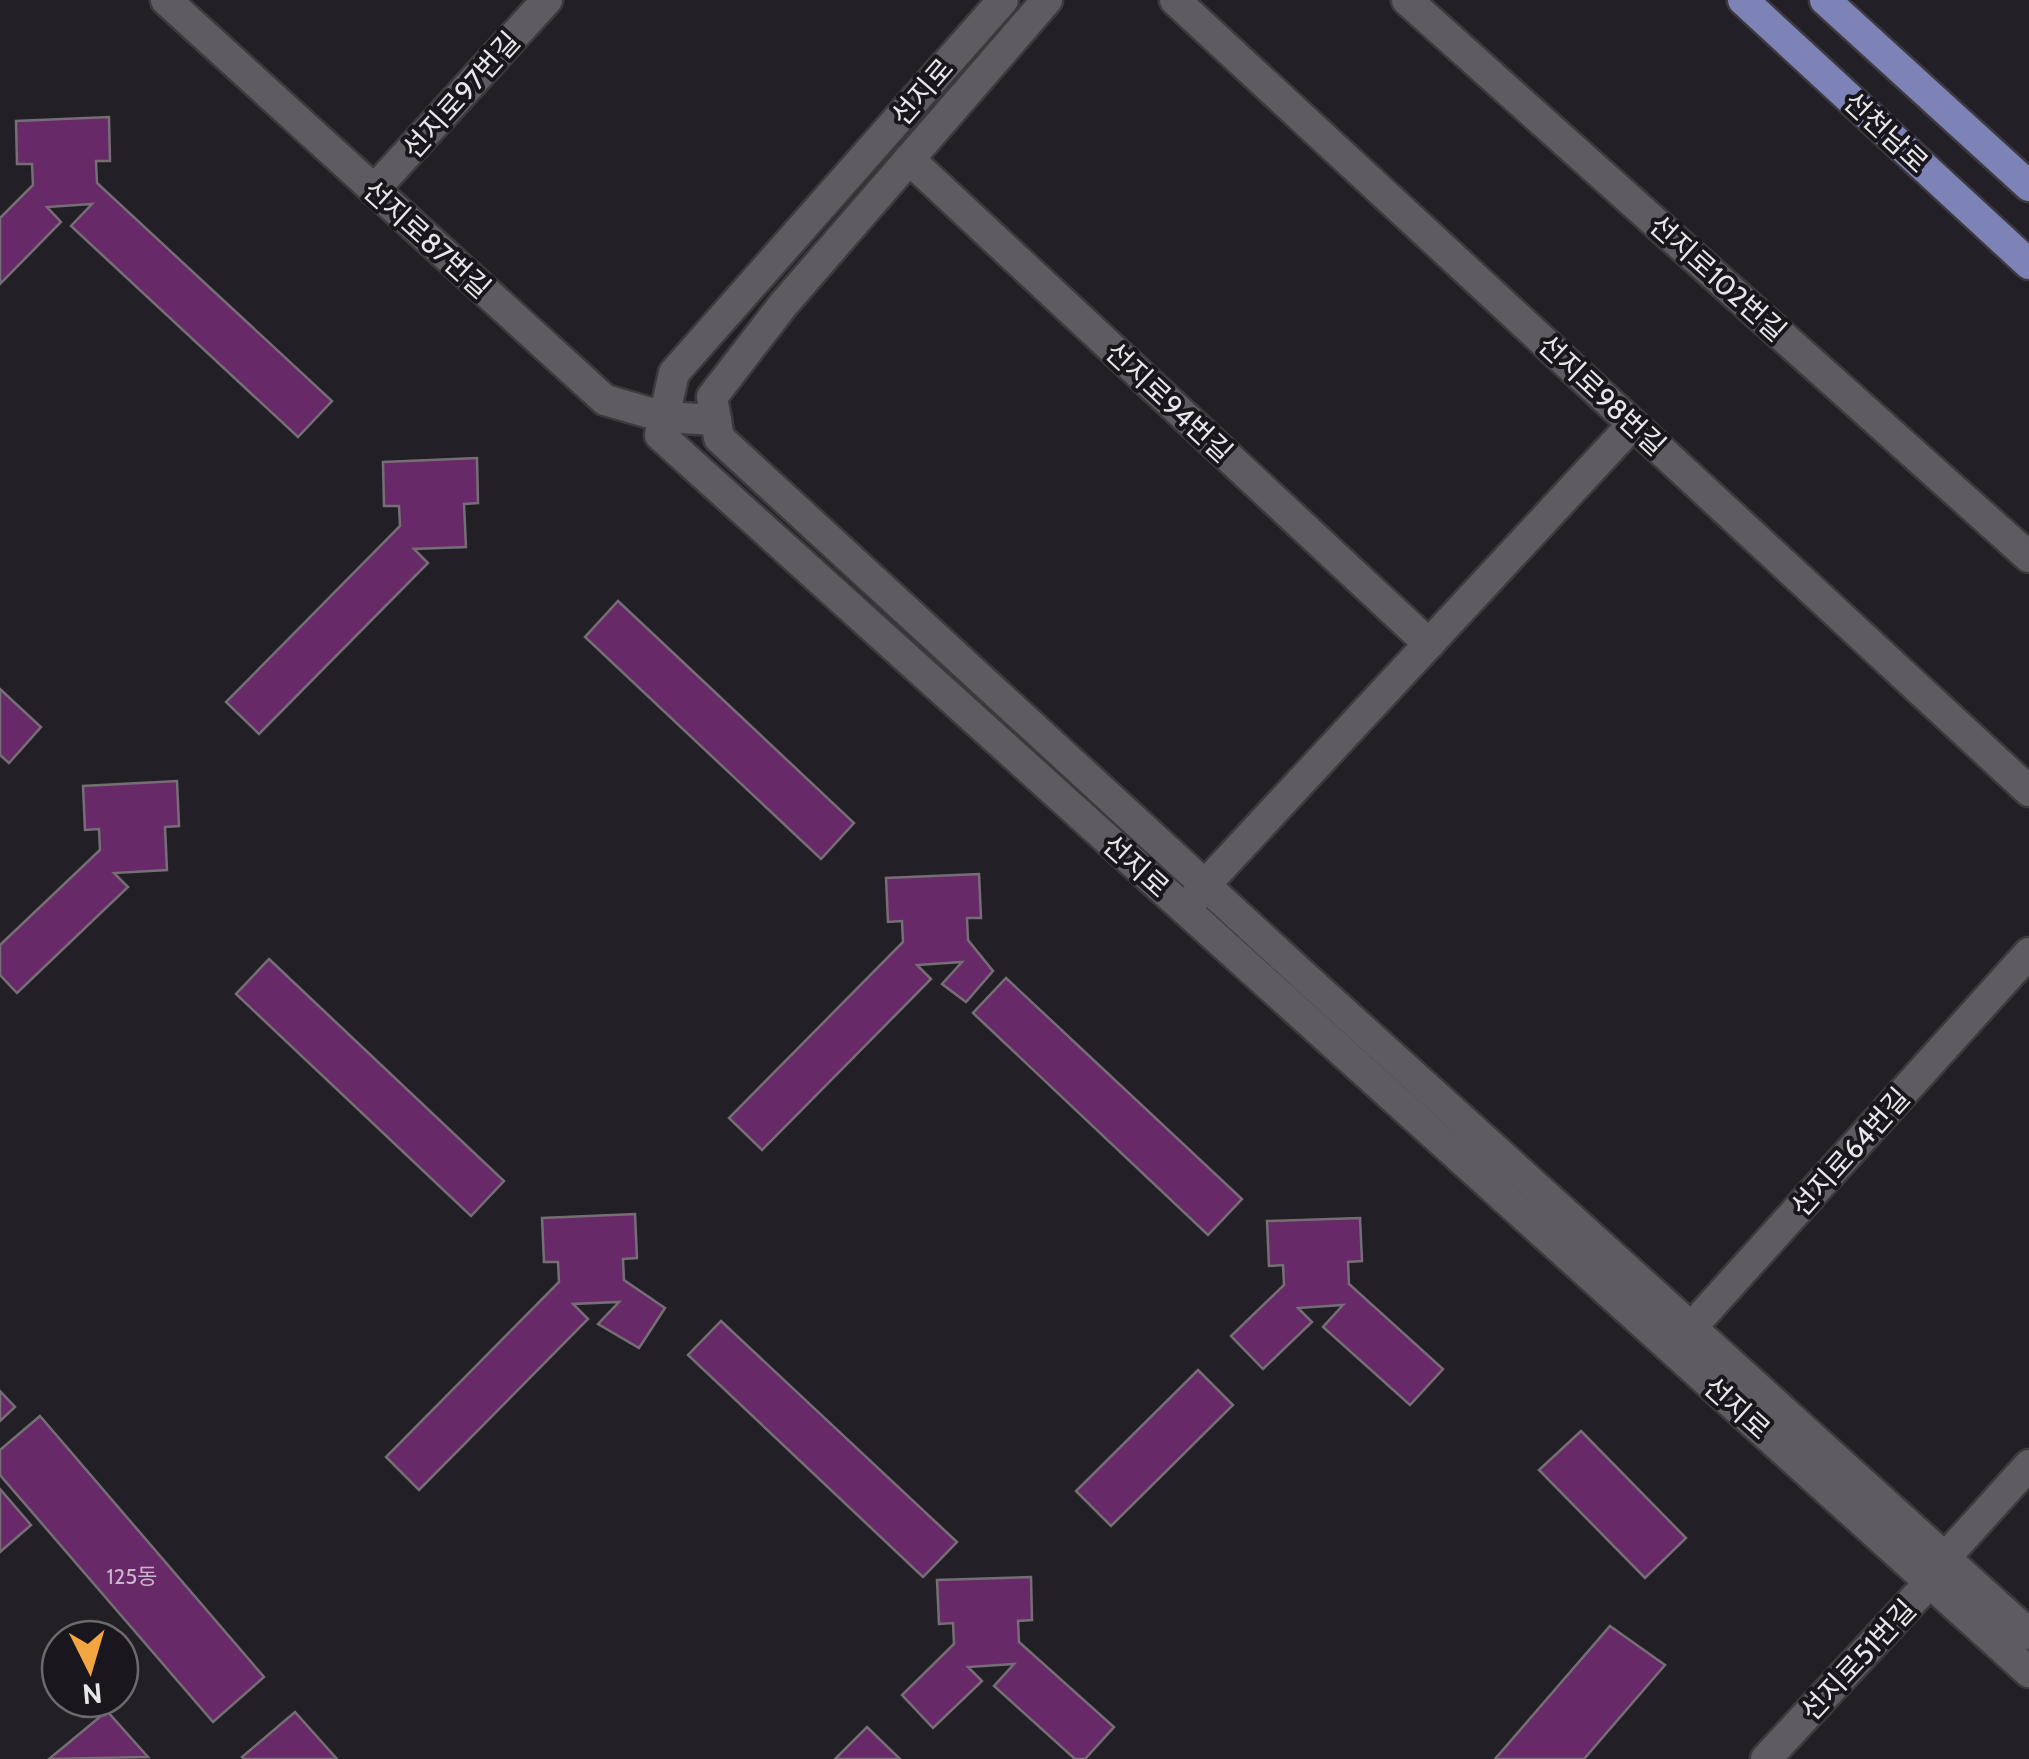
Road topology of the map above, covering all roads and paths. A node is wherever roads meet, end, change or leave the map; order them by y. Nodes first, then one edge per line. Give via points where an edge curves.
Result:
1 (166, 0) edge
2 (547, 0) edge
3 (1003, 0) edge
4 (1048, 0) edge
5 (1175, 0) edge
6 (1408, 0) edge
7 (1742, 0) edge
8 (1825, 0) edge
9 (909, 160) junction
10 (2029, 186) edge
11 (374, 190) junction
12 (2029, 264) edge
13 (664, 417) junction
14 (716, 420) junction
15 (1633, 424) junction
16 (2029, 557) edge
17 (1428, 644) junction
18 (2029, 791) edge
19 (1205, 885) junction
20 (1186, 910) junction
21 (2029, 954) edge
22 (1683, 1340) junction
23 (2029, 1465) edge
24 (1938, 1570) junction
25 (2029, 1634) edge
26 (2029, 1672) edge
27 (1766, 1759) edge

1 - 11 street, 선지로87번길
2 - 11 street, 선지로97번길
3 - 13 street, 선지로 via 674,373
4 - 9 street, 선지로
5 - 15 street, 선지로98번길
6 - 16 street, 선지로102번길
7 - 12 main road, 선천남로
8 - 10 main road, 선천남로
9 - 14 street, 선지로 via 712,397
9 - 17 street, 선지로94번길
11 - 13 street, 선지로87번길 via 605,400
13 - 14 street, 선지로87번길
13 - 20 street, 선지로 via 660,435
14 - 19 street, 선지로 via 718,438
15 - 17 street
15 - 18 street, 선지로98번길
17 - 19 street
19 - 20 street
19 - 22 street, 선지로
20 - 22 street, 선지로
21 - 22 street, 선지로64번길
22 - 24 street, 선지로
23 - 24 street, 선지로51번길
24 - 25 street, 선지로
24 - 26 street, 선지로
24 - 27 street, 선지로51번길

